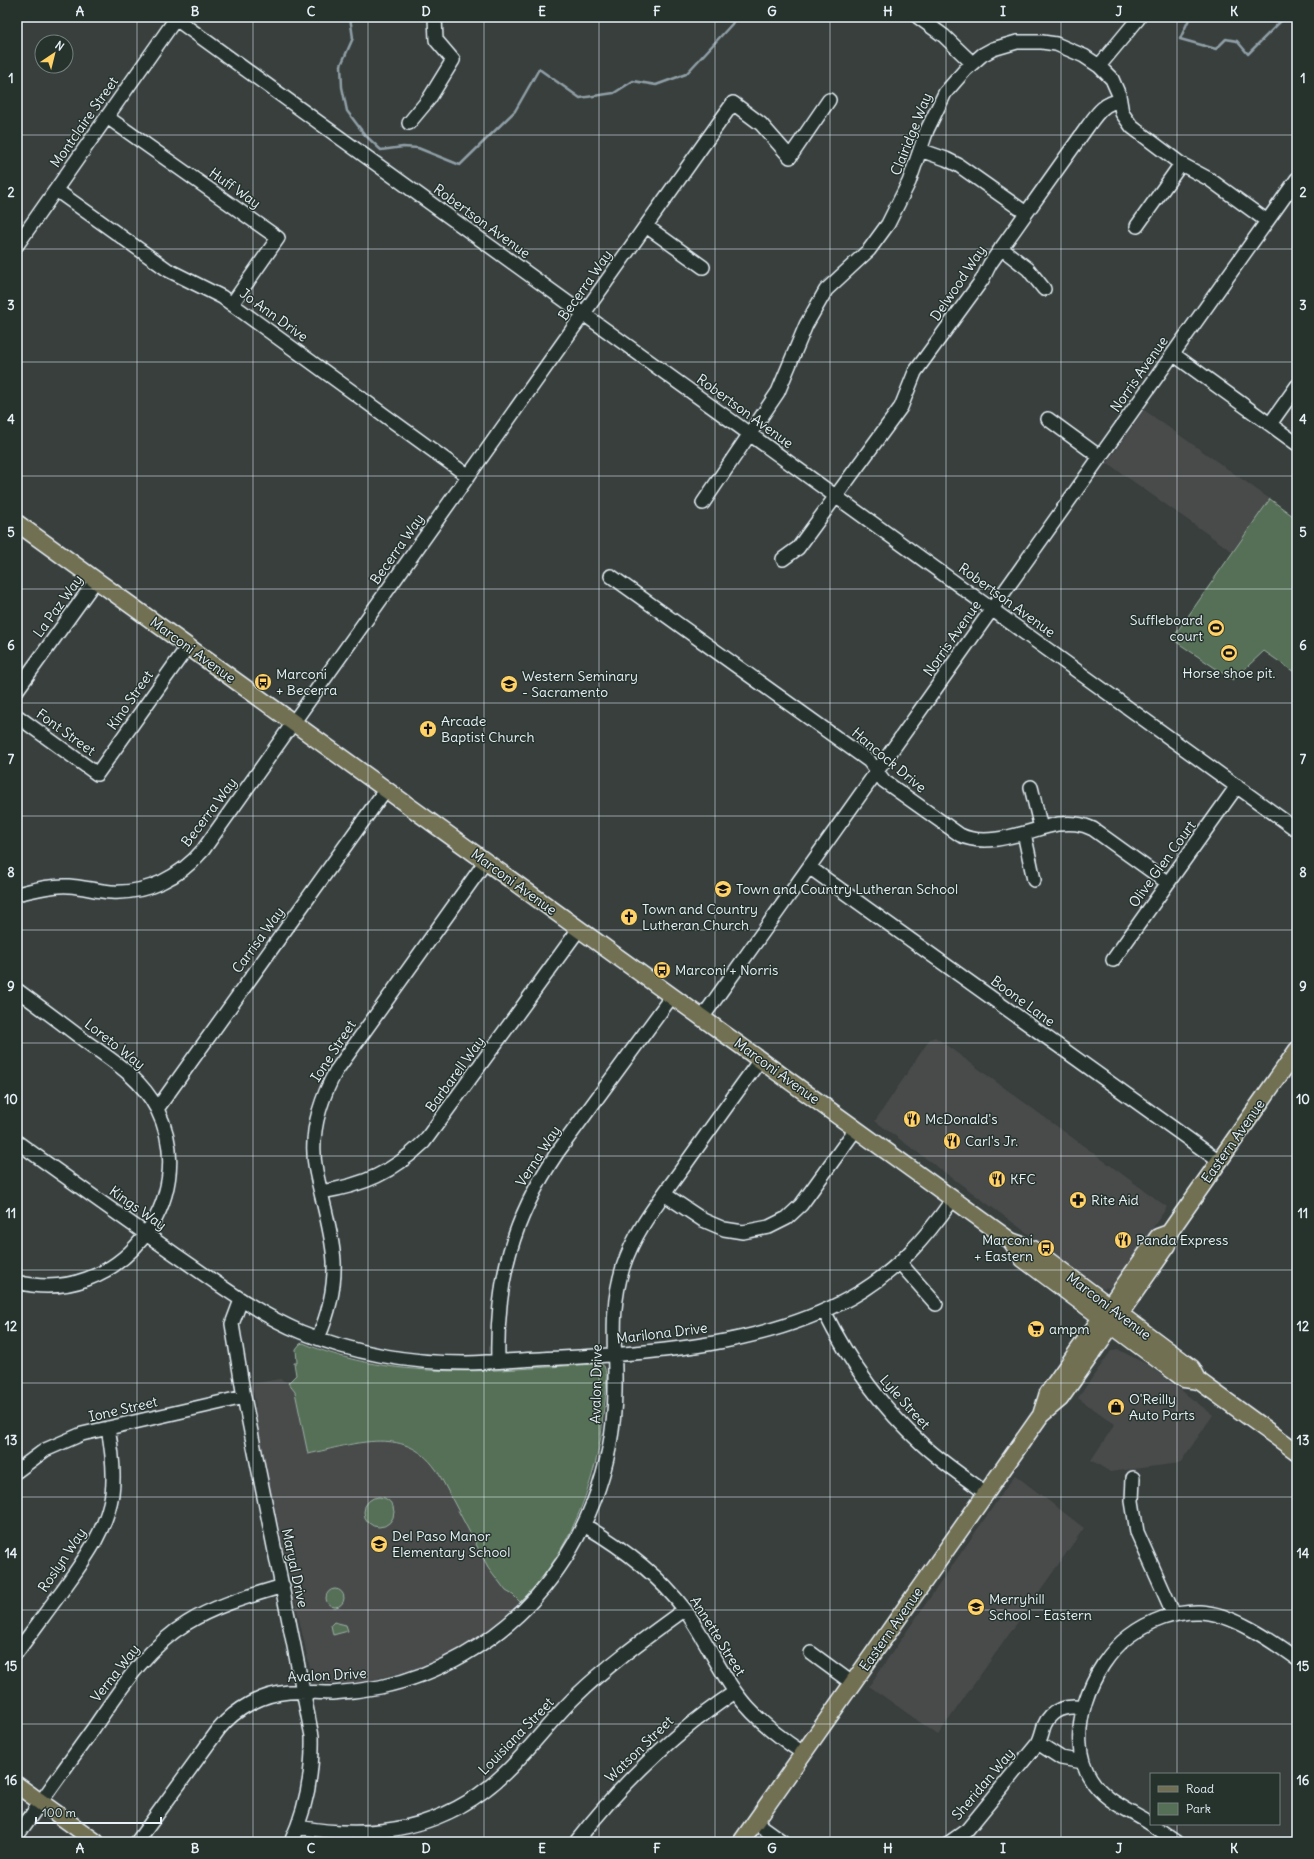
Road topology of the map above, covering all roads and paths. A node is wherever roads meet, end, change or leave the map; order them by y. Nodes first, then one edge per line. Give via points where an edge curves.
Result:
1 (435, 17) edge
2 (918, 17) edge
3 (175, 18) edge
4 (1138, 19) dead end
5 (972, 63) junction
6 (1099, 66) junction
7 (829, 100) dead end
8 (1120, 101) junction
9 (106, 117) junction
10 (409, 123) dead end
11 (920, 150) junction
12 (1181, 164) junction
13 (1297, 179) edge
14 (56, 190) junction
15 (1026, 214) junction
16 (1268, 221) junction
17 (646, 226) junction
18 (1137, 226) dead end
19 (17, 245) edge
20 (1001, 248) junction
21 (703, 267) dead end
22 (1044, 289) dead end
23 (232, 304) junction
24 (584, 314) junction
25 (1173, 354) junction
26 (1297, 386) edge
27 (1048, 419) dead end
28 (1270, 424) junction
29 (750, 434) junction
30 (1297, 444) edge
31 (1100, 457) junction
32 (468, 476) junction
33 (835, 496) junction
34 (703, 503) dead end
35 (17, 523) edge
36 (783, 559) dead end
37 (611, 576) dead end
38 (96, 580) junction
39 (992, 609) junction
40 (188, 646) junction
41 (17, 690) edge
42 (17, 716) edge
43 (294, 722) junction
44 (877, 772) junction
45 (97, 774) joint
46 (1237, 786) junction
47 (1031, 787) dead end
48 (386, 789) junction
49 (1041, 828) junction
50 (1297, 830) edge
51 (1024, 833) junction
52 (486, 861) junction
53 (809, 868) junction
54 (1034, 880) dead end
55 (1168, 883) junction
56 (17, 894) edge
57 (579, 929) junction
58 (1113, 960) dead end
59 (17, 990) edge
60 (672, 996) junction
61 (702, 1018) junction
62 (1295, 1058) edge
63 (760, 1060) junction
64 (157, 1109) junction
65 (856, 1129) junction
66 (17, 1142) edge
67 (1219, 1161) junction
68 (321, 1192) junction
69 (664, 1194) junction
70 (953, 1199) junction
71 (145, 1233) junction
72 (900, 1263) junction
73 (17, 1282) edge
74 (241, 1300) junction
75 (936, 1304) dead end
76 (824, 1311) junction
77 (1111, 1316) junction
78 (318, 1338) junction
79 (614, 1355) junction
80 (498, 1361) junction
81 (244, 1397) junction
82 (108, 1428) junction
83 (1297, 1452) edge
84 (17, 1470) edge
85 (1133, 1478) dead end
86 (986, 1493) junction
87 (584, 1525) junction
88 (283, 1586) junction
89 (684, 1610) junction
90 (1174, 1615) junction
91 (17, 1652) edge
92 (811, 1653) dead end
93 (1297, 1659) edge
94 (852, 1683) junction
95 (304, 1692) junction
96 (735, 1692) junction
97 (1083, 1708) junction
98 (1038, 1744) junction
99 (803, 1753) junction
100 (1083, 1762) junction
101 (17, 1785) edge
102 (41, 1802) junction
103 (755, 1822) junction
104 (1150, 1823) edge
105 (1152, 1825) edge
106 (298, 1827) junction
107 (17, 1836) edge
108 (96, 1842) edge
109 (137, 1842) edge
110 (292, 1842) edge
111 (576, 1842) edge
112 (741, 1842) edge
113 (783, 1842) edge
114 (950, 1842) edge
115 (1177, 1842) edge

1 - 10 street via 436,40 453,60 429,99
2 - 5 street via 944,36
3 - 9 street, Montclaire Street
3 - 24 street, Robertson Avenue
4 - 6 street
5 - 6 street, Clairidge Way via 982,55 1005,45 1030,41 1056,44 1073,50
5 - 11 street, Clairidge Way via 945,93
6 - 8 street, Clairidge Way via 1112,79
7 - 17 street, Becerra Way via 790,157 761,124 733,103
8 - 12 street, Clairidge Way via 1125,118 1132,127
8 - 15 street, Delwood Way via 1107,105 1098,113
9 - 14 street, Montclaire Street
9 - 23 street, Huff Way via 278,238
11 - 15 street via 958,165
11 - 29 street, Clairidge Way via 909,182 888,224 869,250 824,293 806,325 778,392
12 - 16 street, Clairidge Way via 1209,179
12 - 18 street
13 - 16 street, Norris Avenue
14 - 19 street, Montclaire Street
14 - 23 street, Jo Ann Drive via 168,270
15 - 20 street, Delwood Way
16 - 25 street, Norris Avenue
17 - 21 street
17 - 24 street, Becerra Way
20 - 22 street via 1028,269
20 - 33 street, Delwood Way via 982,280 915,372 901,407
23 - 32 street, Jo Ann Drive
24 - 29 street, Robertson Avenue
24 - 32 street, Becerra Way
25 - 28 street
25 - 31 street, Norris Avenue
26 - 28 street
27 - 31 street
28 - 30 street
29 - 33 street, Robertson Avenue
29 - 34 street, Clairidge Way
31 - 39 street, Norris Avenue
32 - 43 street, Becerra Way
33 - 36 street, Delwood Way via 798,548
33 - 39 street, Robertson Avenue
35 - 38 main road, Marconi Avenue
37 - 44 street, Hancock Drive via 869,761
38 - 40 main road, Marconi Avenue
38 - 41 street, La Paz Way
39 - 44 street, Norris Avenue
39 - 46 street, Robertson Avenue
40 - 43 main road, Marconi Avenue
40 - 45 street, Kino Street
42 - 45 street, Font Street
43 - 48 main road, Marconi Avenue
43 - 56 street, Becerra Way via 203,850 178,873 157,884 124,892 69,886 47,887
44 - 51 street, Hancock Drive via 884,781 965,837 988,841
44 - 53 street, Norris Avenue
46 - 50 street, Robertson Avenue
46 - 55 street, Olive Glen Court
47 - 49 street
48 - 52 main road, Marconi Avenue
48 - 64 street, Carrisa Way
49 - 51 street, Hancock Drive
49 - 55 street, Hancock Drive via 1070,823 1088,826
51 - 54 street
52 - 57 main road, Marconi Avenue
52 - 68 street, Ione Street via 329,1084 318,1112 315,1133 316,1170
53 - 61 street, Norris Avenue
53 - 67 street, Boone Lane
55 - 58 street, Olive Glen Court
57 - 60 main road, Marconi Avenue
57 - 68 street, Barbarell Way via 424,1142 400,1163 373,1178
59 - 64 street, Loreto Way via 125,1070 143,1088
60 - 61 main road, Marconi Avenue
60 - 80 street, Verna Way via 557,1153 524,1210 508,1257 501,1289
61 - 63 main road, Marconi Avenue
62 - 67 main road, Eastern Avenue
63 - 65 main road, Marconi Avenue
63 - 69 street, Avalon Drive
64 - 71 street, Loreto Way via 169,1147 170,1181 158,1215
65 - 69 street via 801,1205 787,1218 769,1227 743,1232 724,1229 703,1220
65 - 70 main road, Marconi Avenue
66 - 71 street, Kings Way
67 - 77 main road, Eastern Avenue via 1169,1233 1168,1245
68 - 78 street, Ione Street via 330,1233 334,1276 329,1308
69 - 79 street, Avalon Drive via 642,1226 624,1266 614,1310
70 - 72 street, Marilona Drive via 925,1237
70 - 77 main road, Marconi Avenue via 1011,1241 1033,1249
71 - 73 street, Loreto Way via 133,1249 114,1265 80,1281 50,1286
71 - 74 street, Kings Way
72 - 75 street
72 - 76 street, Marilona Drive via 865,1290
74 - 78 street, Marilona Drive via 276,1320
74 - 81 street, Maryal Drive via 232,1324
76 - 79 street, Marilona Drive via 772,1329 724,1340 652,1352
76 - 86 street, Lyle Street via 851,1360 884,1405 923,1445
77 - 83 main road, Marconi Avenue via 1192,1368 1199,1381
77 - 86 main road, Eastern Avenue via 1060,1399 1041,1415
78 - 80 street, Marilona Drive via 348,1348 403,1359 468,1363
79 - 80 street, Marilona Drive
79 - 87 street, Avalon Drive via 615,1390 611,1440 600,1484
81 - 82 street, Ione Street
81 - 88 street, Maryal Drive
82 - 84 street, Ione Street via 63,1441
82 - 91 street, Roslyn Way via 113,1480 112,1495 104,1524 90,1552
85 - 90 street via 1134,1520 1142,1545
86 - 94 main road, Eastern Avenue
87 - 89 street, Annette Street via 641,1564 661,1582
87 - 95 street, Avalon Drive via 560,1566 536,1597 505,1626 471,1650 433,1670 380,1687 332,1693
88 - 95 street, Maryal Drive
88 - 102 street, Verna Way via 205,1612 186,1623 158,1646 133,1673
89 - 96 street, Annette Street
89 - 106 street, Louisiana Street via 602,1672 551,1721 505,1773 459,1808 430,1820 387,1830 334,1832
90 - 93 street via 1201,1612 1221,1616 1259,1634
90 - 97 street via 1142,1627 1118,1645 1102,1667
92 - 94 street
94 - 99 main road, Eastern Avenue
95 - 106 street, Maryal Drive via 313,1756 310,1789
95 - 109 street, Avalon Drive via 271,1695 233,1714 219,1729
96 - 99 street, Annette Street via 755,1716
96 - 111 street, Watson Street via 656,1752 614,1795
97 - 98 street, Sheridan Way via 1070,1706 1054,1713 1046,1721
97 - 100 street via 1080,1734
98 - 100 street via 1061,1758
98 - 114 street, Sheridan Way via 967,1830
99 - 103 main road, Eastern Avenue
100 - 104 street via 1091,1780 1108,1799
101 - 102 main road
102 - 107 street, Verna Way
102 - 108 main road
103 - 112 main road, Eastern Avenue
103 - 113 street
105 - 115 street
106 - 110 street, Maryal Drive

